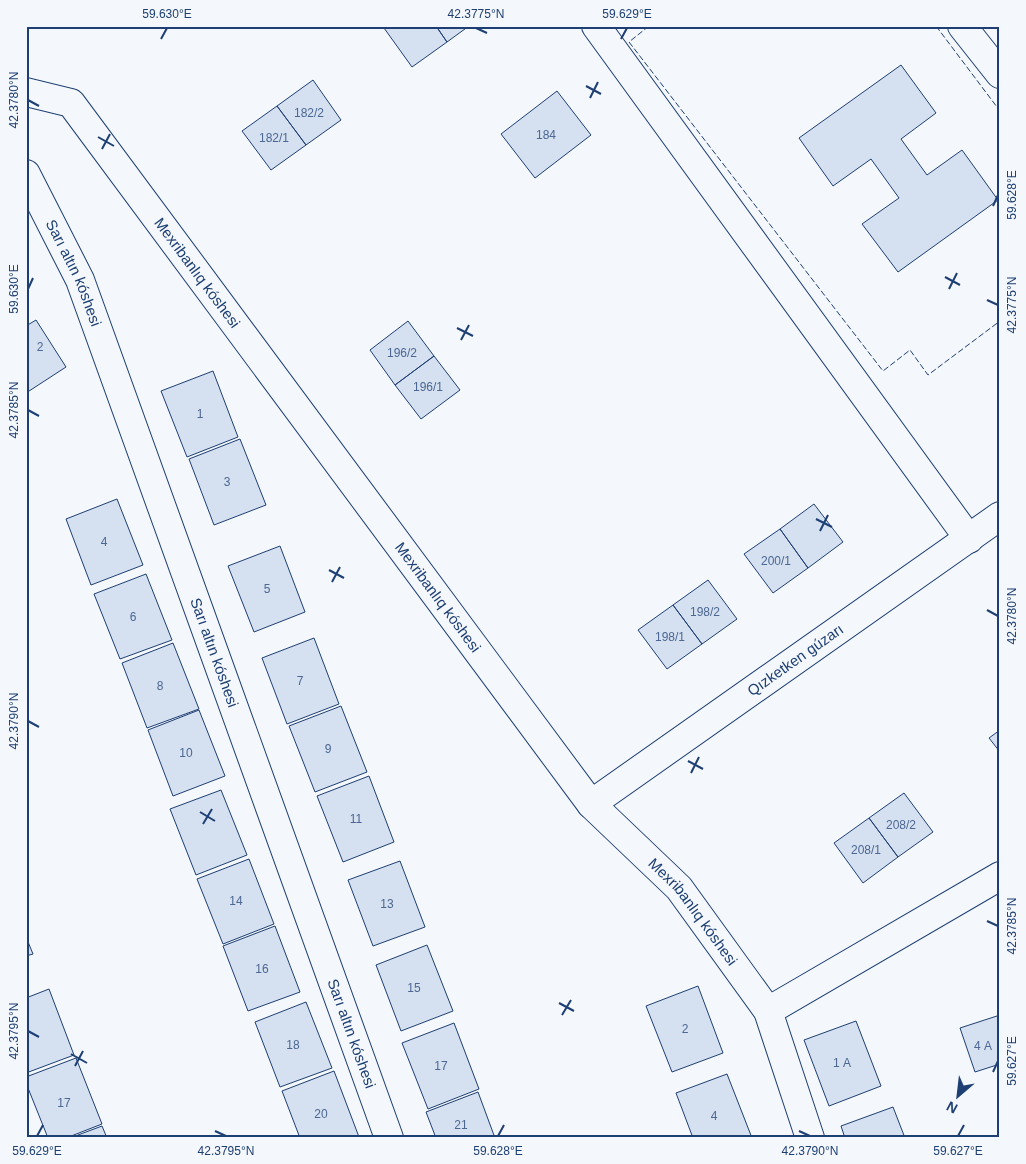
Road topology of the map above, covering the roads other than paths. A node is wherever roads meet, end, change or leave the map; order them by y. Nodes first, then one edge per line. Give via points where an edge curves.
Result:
1 (596, 26) edge
2 (962, 26) edge
3 (1000, 74) edge
4 (26, 92) edge
5 (26, 174) edge
6 (1000, 516) edge
7 (969, 539) junction
8 (591, 804) junction
9 (1000, 876) edge
10 (768, 1012) junction
11 (389, 1138) edge
12 (810, 1138) edge

1 - 7 street
2 - 3 street
4 - 8 street, Mexribanlıq kóshesi via 72,102
5 - 11 street, Sarı altın kóshesi via 80,280
6 - 7 street, Qızketken gúzarı
7 - 8 street, Qızketken gúzarı
8 - 10 street, Mexribanlıq kóshesi via 679,888
9 - 10 street
10 - 12 street, Mexribanlıq kóshesi

